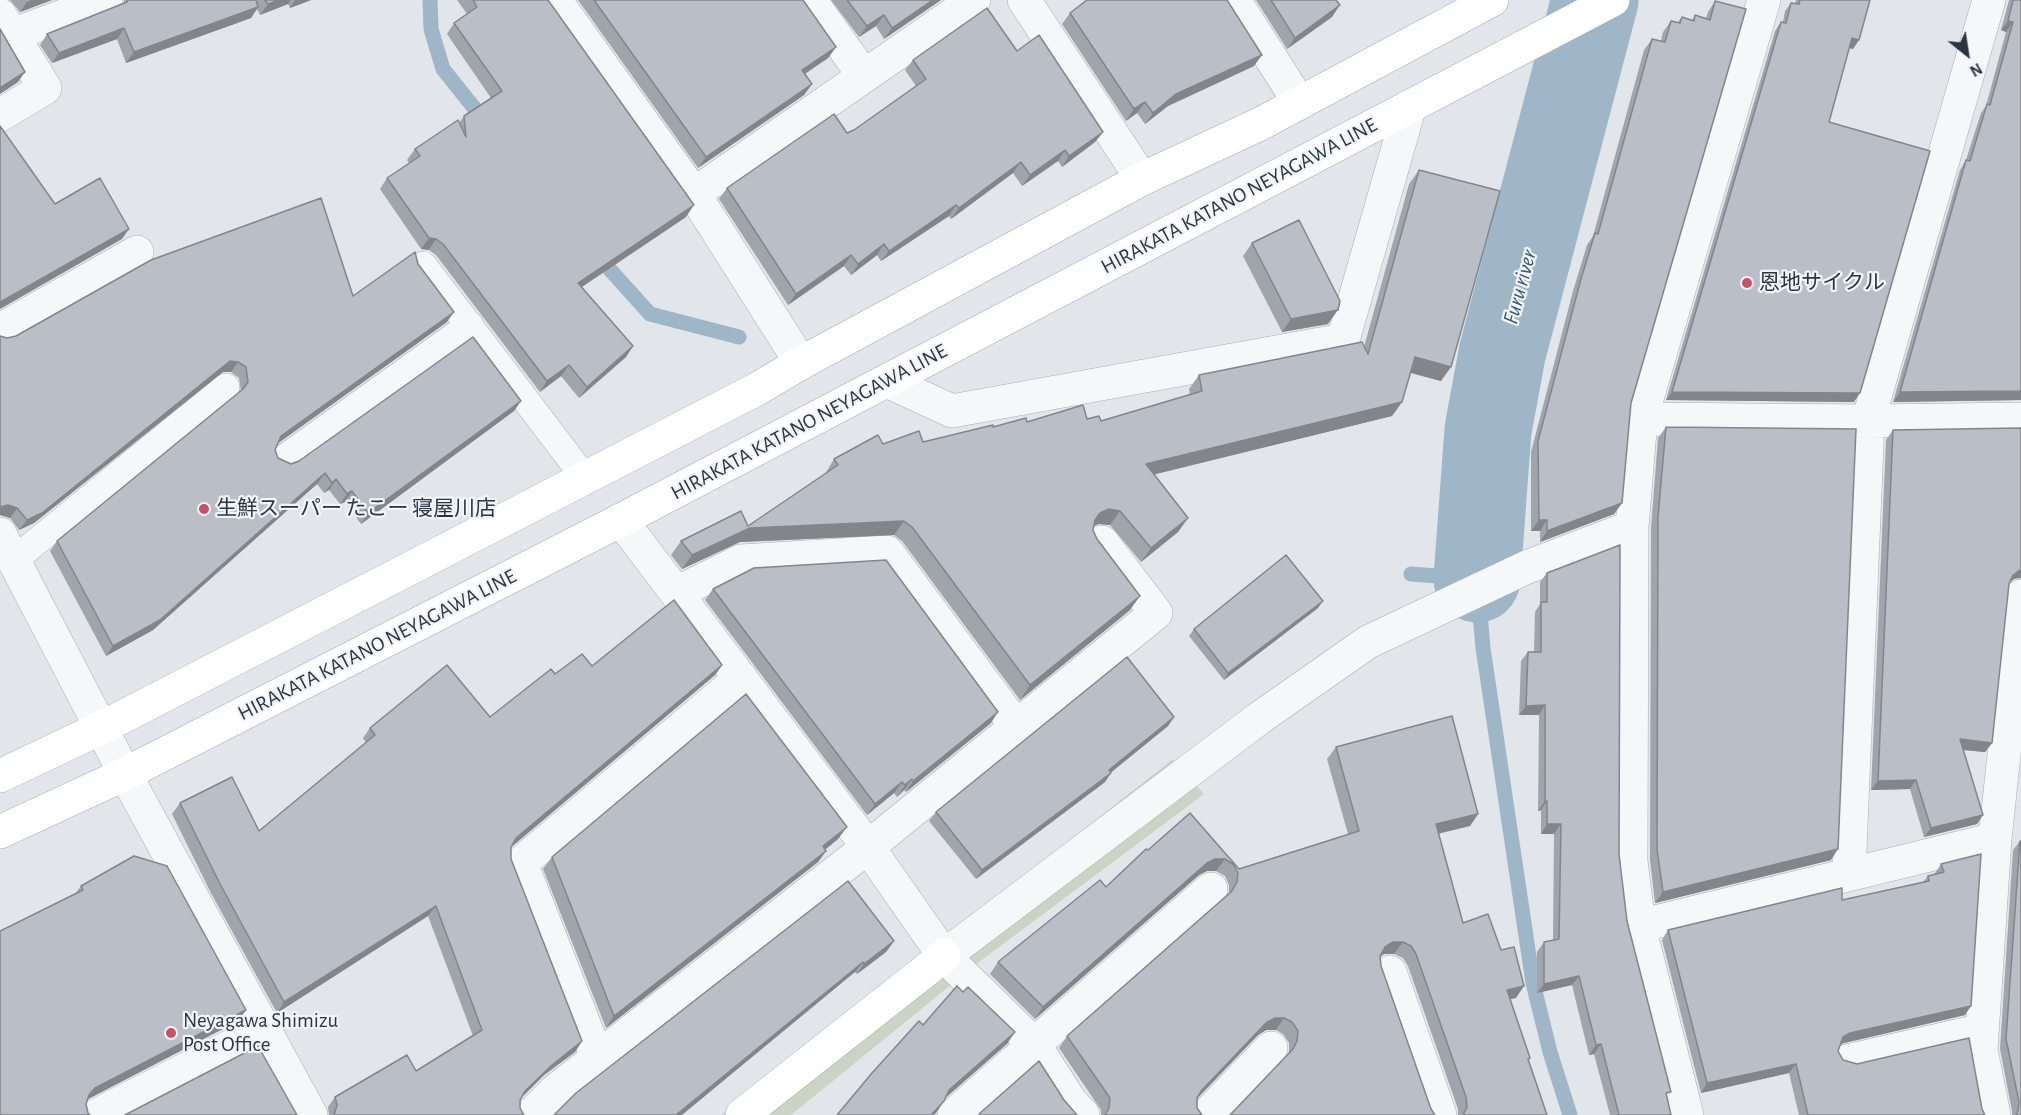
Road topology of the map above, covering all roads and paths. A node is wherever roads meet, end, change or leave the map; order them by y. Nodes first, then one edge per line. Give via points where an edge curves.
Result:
1 (106, 0) edge
2 (555, 0) edge
3 (810, 0) edge
4 (974, 0) edge
5 (1024, 0) edge
6 (1234, 0) edge
7 (1492, 0) edge
8 (1612, 0) edge
9 (1764, 0) edge
10 (1989, 0) edge
11 (6, 25) edge
12 (864, 76) junction
13 (1299, 102) junction
14 (1410, 106) junction
15 (0, 115) edge
16 (1142, 179) junction
17 (694, 194) junction
18 (137, 252) dead end
19 (423, 265) dead end
20 (470, 325) junction
21 (0, 330) edge
22 (801, 363) junction
23 (887, 381) junction
24 (226, 387) dead end
25 (1641, 419) junction
26 (2021, 419) edge
27 (1868, 421) junction
28 (283, 459) edge
29 (585, 478) junction
30 (621, 520) junction
31 (1632, 527) junction
32 (1102, 542) edge
33 (7, 547) edge
34 (676, 593) junction
35 (2021, 596) edge
36 (741, 678) junction
37 (1016, 726) junction
38 (103, 727) junction
39 (125, 774) junction
40 (0, 776) edge
41 (2004, 823) edge
42 (0, 832) edge
43 (868, 847) junction
44 (1849, 874) junction
45 (1211, 889) dead end
46 (1639, 926) junction
47 (945, 956) junction
48 (1390, 972) dead end
49 (1983, 1027) junction
50 (264, 1029) junction
51 (1034, 1044) junction
52 (1271, 1048) dead end
53 (597, 1057) junction
54 (1846, 1058) edge
55 (104, 1113) edge
56 (311, 1115) edge
57 (531, 1115) edge
58 (742, 1115) edge
59 (954, 1115) edge
60 (1083, 1115) edge
61 (1207, 1115) edge
62 (1440, 1115) edge
63 (1687, 1115) edge
64 (1994, 1115) edge

1 - 11 street
2 - 17 street
3 - 12 street
4 - 12 street
5 - 16 street
6 - 13 street
7 - 13 main road
8 - 14 main road, HIRAKATA KATANO NEYAGAWA LINE
9 - 25 street
10 - 27 street
11 - 15 street via 45,88
12 - 17 street
13 - 16 main road
14 - 23 main road, HIRAKATA KATANO NEYAGAWA LINE
14 - 23 street via 1343,340 952,411
16 - 22 main road
17 - 22 street
18 - 21 street
19 - 20 lane
20 - 28 lane
20 - 29 lane
22 - 29 main road
23 - 30 main road, HIRAKATA KATANO NEYAGAWA LINE
24 - 33 lane
25 - 27 street
25 - 31 street
26 - 27 street
27 - 44 street
29 - 38 main road
30 - 34 street
30 - 39 main road, HIRAKATA KATANO NEYAGAWA LINE
31 - 46 street via 1631,861
31 - 47 street via 1527,567 1368,642 1258,719
32 - 37 street via 1156,613
33 - 38 street
34 - 36 street
34 - 37 street via 741,561 887,552
35 - 41 street
36 - 43 street
36 - 53 street via 521,863
37 - 43 street
38 - 39 street
38 - 40 main road
39 - 42 main road, HIRAKATA KATANO NEYAGAWA LINE
39 - 50 street
41 - 44 street
41 - 49 street
43 - 47 street
43 - 53 street
44 - 46 street
45 - 51 street
46 - 63 street
47 - 51 street
47 - 58 main road
48 - 62 street
49 - 54 lane
49 - 64 street via 1981,1050
50 - 55 street
50 - 56 street
51 - 59 street
51 - 60 street
52 - 61 street
53 - 57 street

